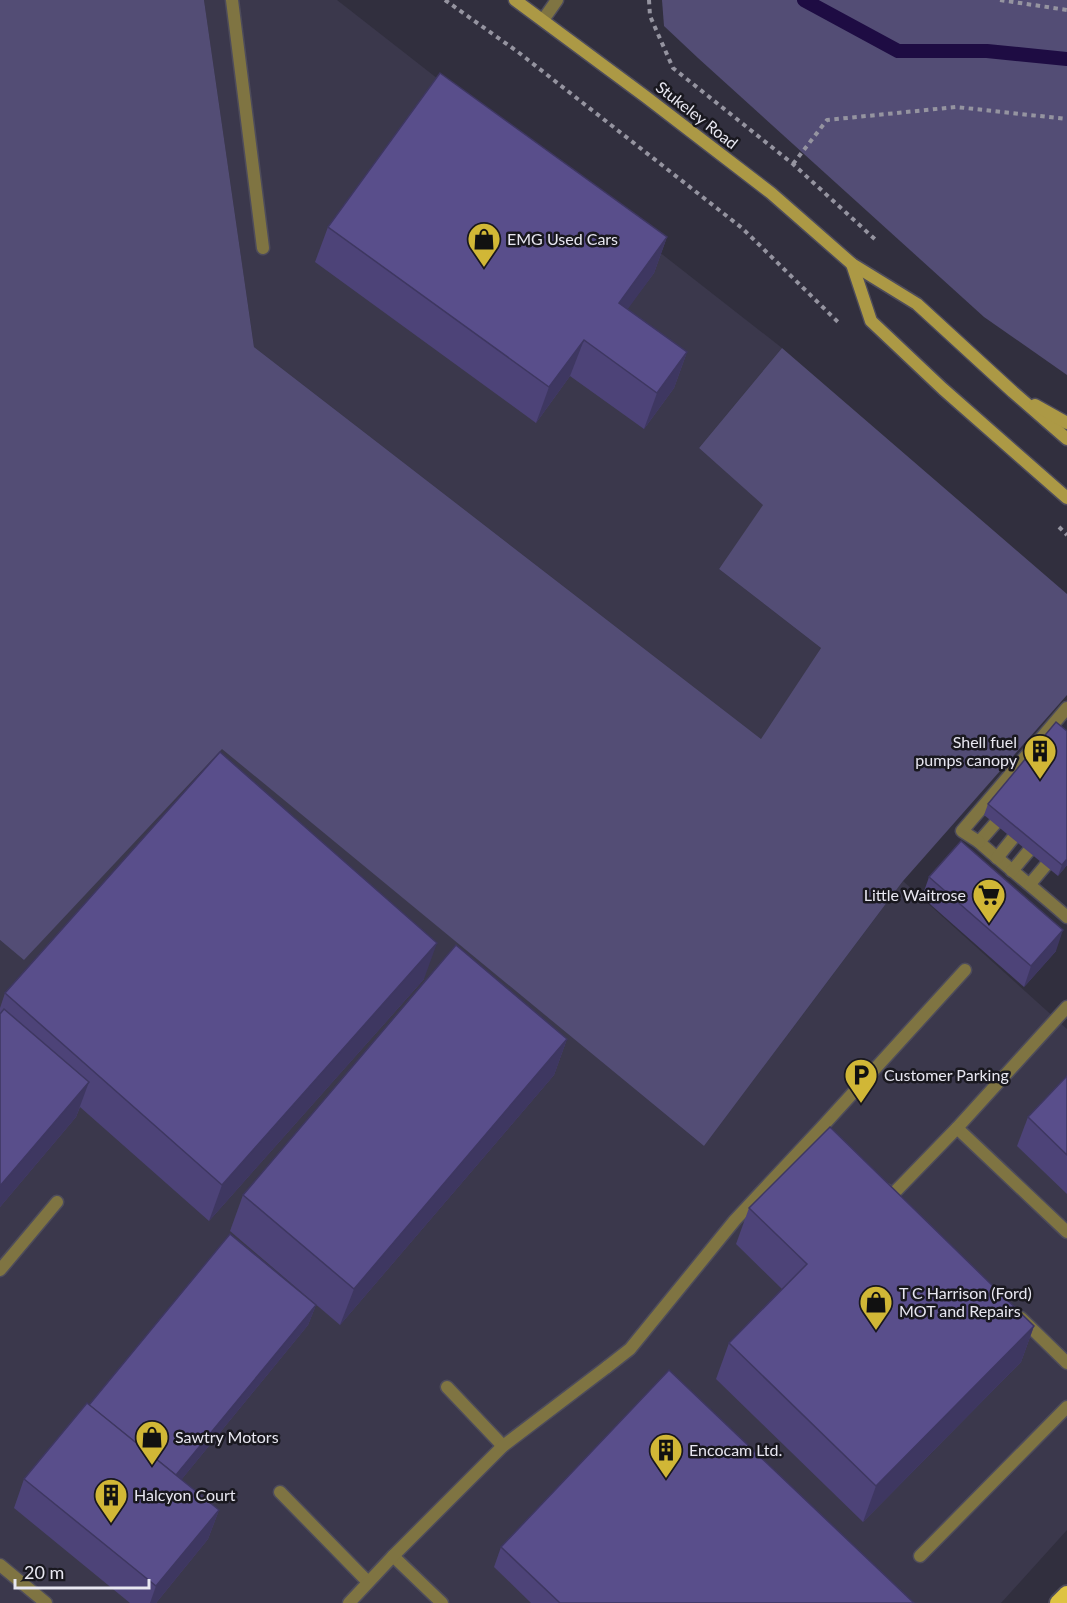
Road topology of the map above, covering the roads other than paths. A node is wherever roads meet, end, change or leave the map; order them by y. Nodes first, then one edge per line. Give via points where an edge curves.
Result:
1 (232, 0) edge
2 (515, 0) edge
3 (558, 0) edge
4 (543, 20) junction
5 (263, 248) dead end
6 (852, 264) junction
7 (1013, 392) junction
8 (1067, 423) edge
9 (1067, 440) edge
10 (1067, 498) edge
11 (1067, 708) edge
12 (1016, 800) edge
13 (1032, 816) edge
14 (1046, 830) edge
15 (1067, 840) edge
16 (979, 842) junction
17 (997, 858) junction
18 (1012, 871) junction
19 (1030, 884) junction
20 (1067, 917) edge
21 (965, 970) dead end
22 (1067, 1007) edge
23 (957, 1128) junction
24 (876, 1180) edge
25 (57, 1202) dead end
26 (1067, 1232) edge
27 (0, 1270) edge
28 (1009, 1307) edge
29 (1067, 1363) edge
30 (447, 1387) dead end
31 (1067, 1407) edge
32 (503, 1446) junction
33 (280, 1492) dead end
34 (393, 1556) junction
35 (920, 1556) dead end
36 (0, 1565) edge
37 (368, 1582) junction
38 (1067, 1594) edge
39 (46, 1603) edge
40 (349, 1603) edge
41 (442, 1603) edge
42 (1058, 1603) edge

1 - 5 street
2 - 4 main road, Stukeley Road
3 - 4 street
4 - 6 main road, Stukeley Road via 771,193
6 - 7 main road, Stukeley Road via 918,304
6 - 10 main road via 871,321
7 - 8 main road
7 - 9 main road, Stukeley Road
11 - 16 street via 962,831
12 - 16 street
13 - 17 street
14 - 18 street
15 - 19 street
16 - 17 street
17 - 18 street
18 - 19 street
19 - 20 street
21 - 32 street via 825,1132 735,1220 630,1349
22 - 23 street
23 - 24 street via 896,1199
23 - 26 street
25 - 27 street
28 - 29 street
30 - 32 street
31 - 35 street
32 - 34 street
33 - 37 street
34 - 37 street
34 - 41 street
36 - 39 street
37 - 40 street
38 - 42 highway

